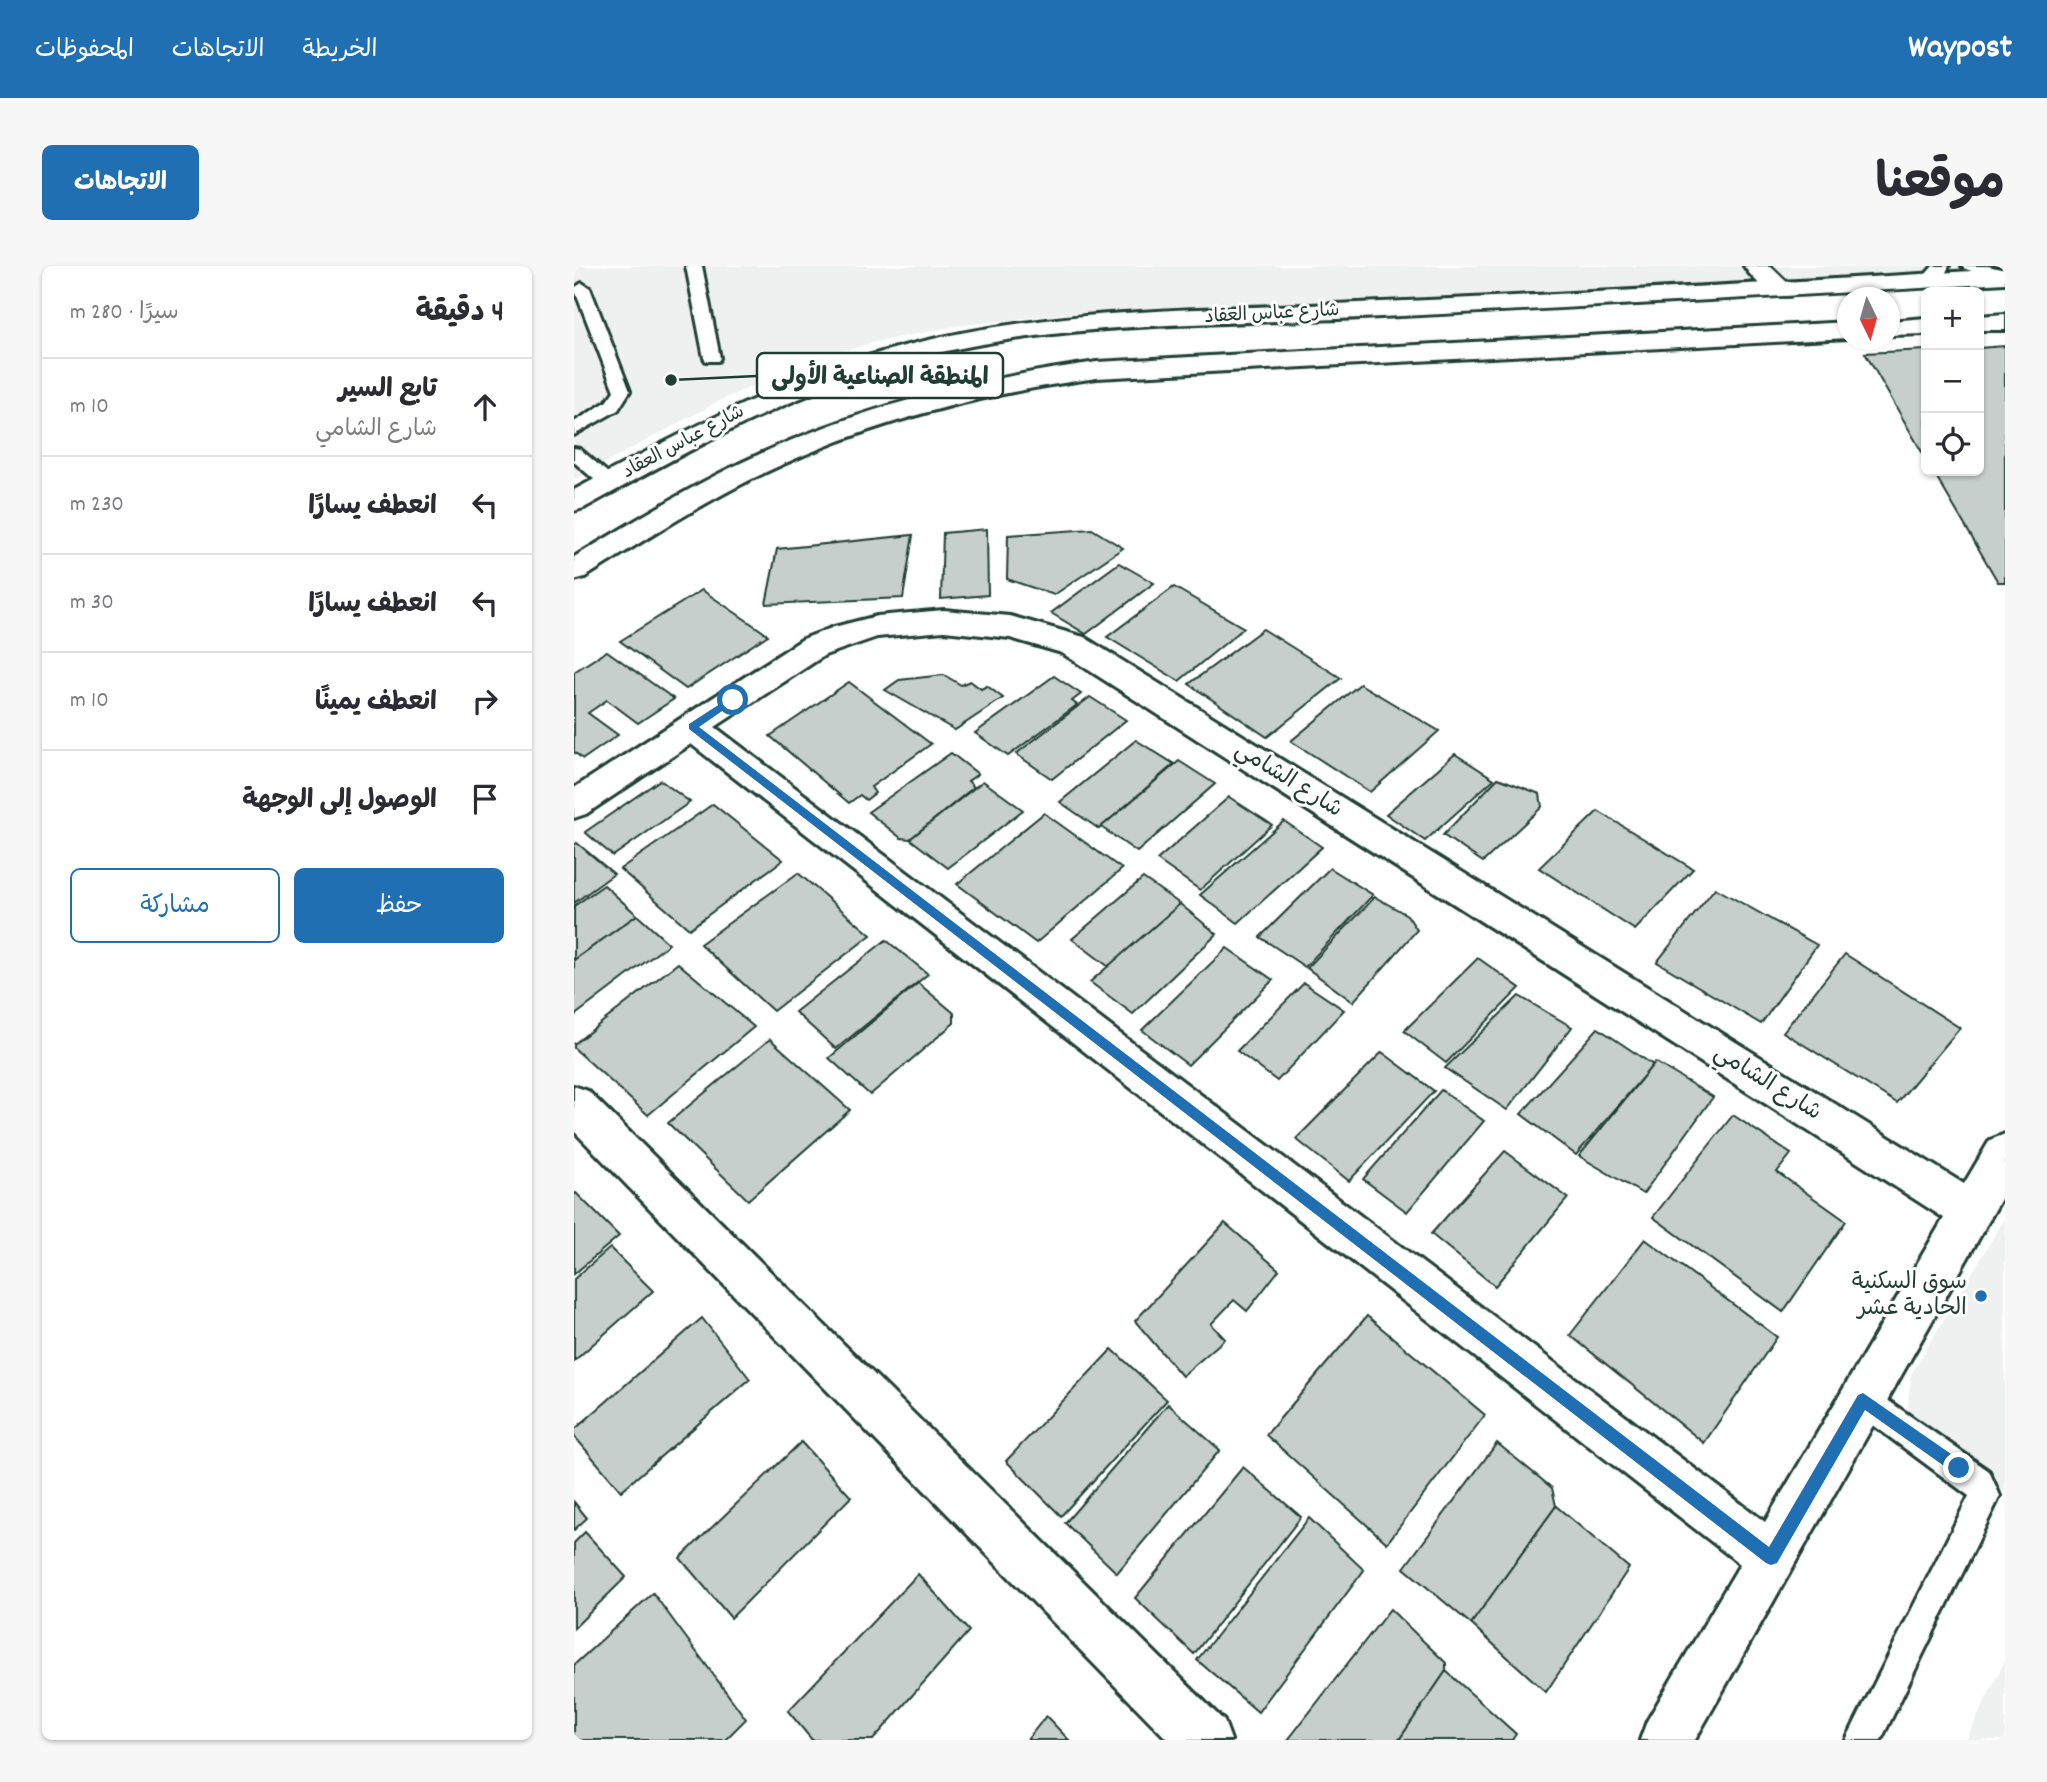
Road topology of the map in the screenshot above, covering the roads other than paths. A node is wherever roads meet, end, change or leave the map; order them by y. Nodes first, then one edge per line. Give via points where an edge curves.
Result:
1 (694, 266) edge
2 (1737, 266) edge
3 (1756, 266) edge
4 (1970, 266) edge
5 (1935, 273) edge
6 (2005, 276) edge
7 (582, 288) dead end
8 (1783, 290) junction
9 (1723, 293) junction
10 (2005, 322) edge
11 (1984, 323) edge
12 (1921, 326) edge
13 (1900, 327) edge
14 (1837, 331) edge
15 (1808, 332) junction
16 (1741, 336) junction
17 (712, 358) dead end
18 (574, 430) edge
19 (574, 453) edge
20 (609, 483) junction
21 (574, 502) edge
22 (574, 570) edge
23 (692, 727) junction
24 (574, 805) edge
25 (574, 1104) edge
26 (2005, 1153) edge
27 (1971, 1212) junction
28 (1863, 1400) junction
29 (1771, 1558) junction
30 (1668, 1739) edge
31 (1205, 1740) edge
32 (1863, 1740) edge

1 - 17 lane
2 - 9 street
3 - 8 street
4 - 6 lane
5 - 6 street, شارع عباس العقاد
5 - 8 street, شارع عباس العقاد
7 - 18 lane via 622,391 612,406
8 - 9 street, شارع عباس العقاد
8 - 15 street
9 - 16 street
9 - 20 street, شارع عباس العقاد via 1116,321 993,335 912,352 795,389 703,431
10 - 11 street
12 - 13 street
14 - 15 street, شارع عباس العقاد
15 - 16 street, شارع عباس العقاد
16 - 22 street, شارع عباس العقاد via 1097,370 999,385 902,409 790,450 687,502
19 - 20 lane
20 - 21 street, شارع عباس العقاد
23 - 24 street, شارع الشامي
23 - 27 street, شارع الشامي via 813,647 847,635 882,626 952,620 1046,634 1073,645
23 - 29 street
25 - 31 street
26 - 27 street
27 - 28 street
28 - 29 street
28 - 32 lane via 1978,1482 1985,1496
29 - 30 street

